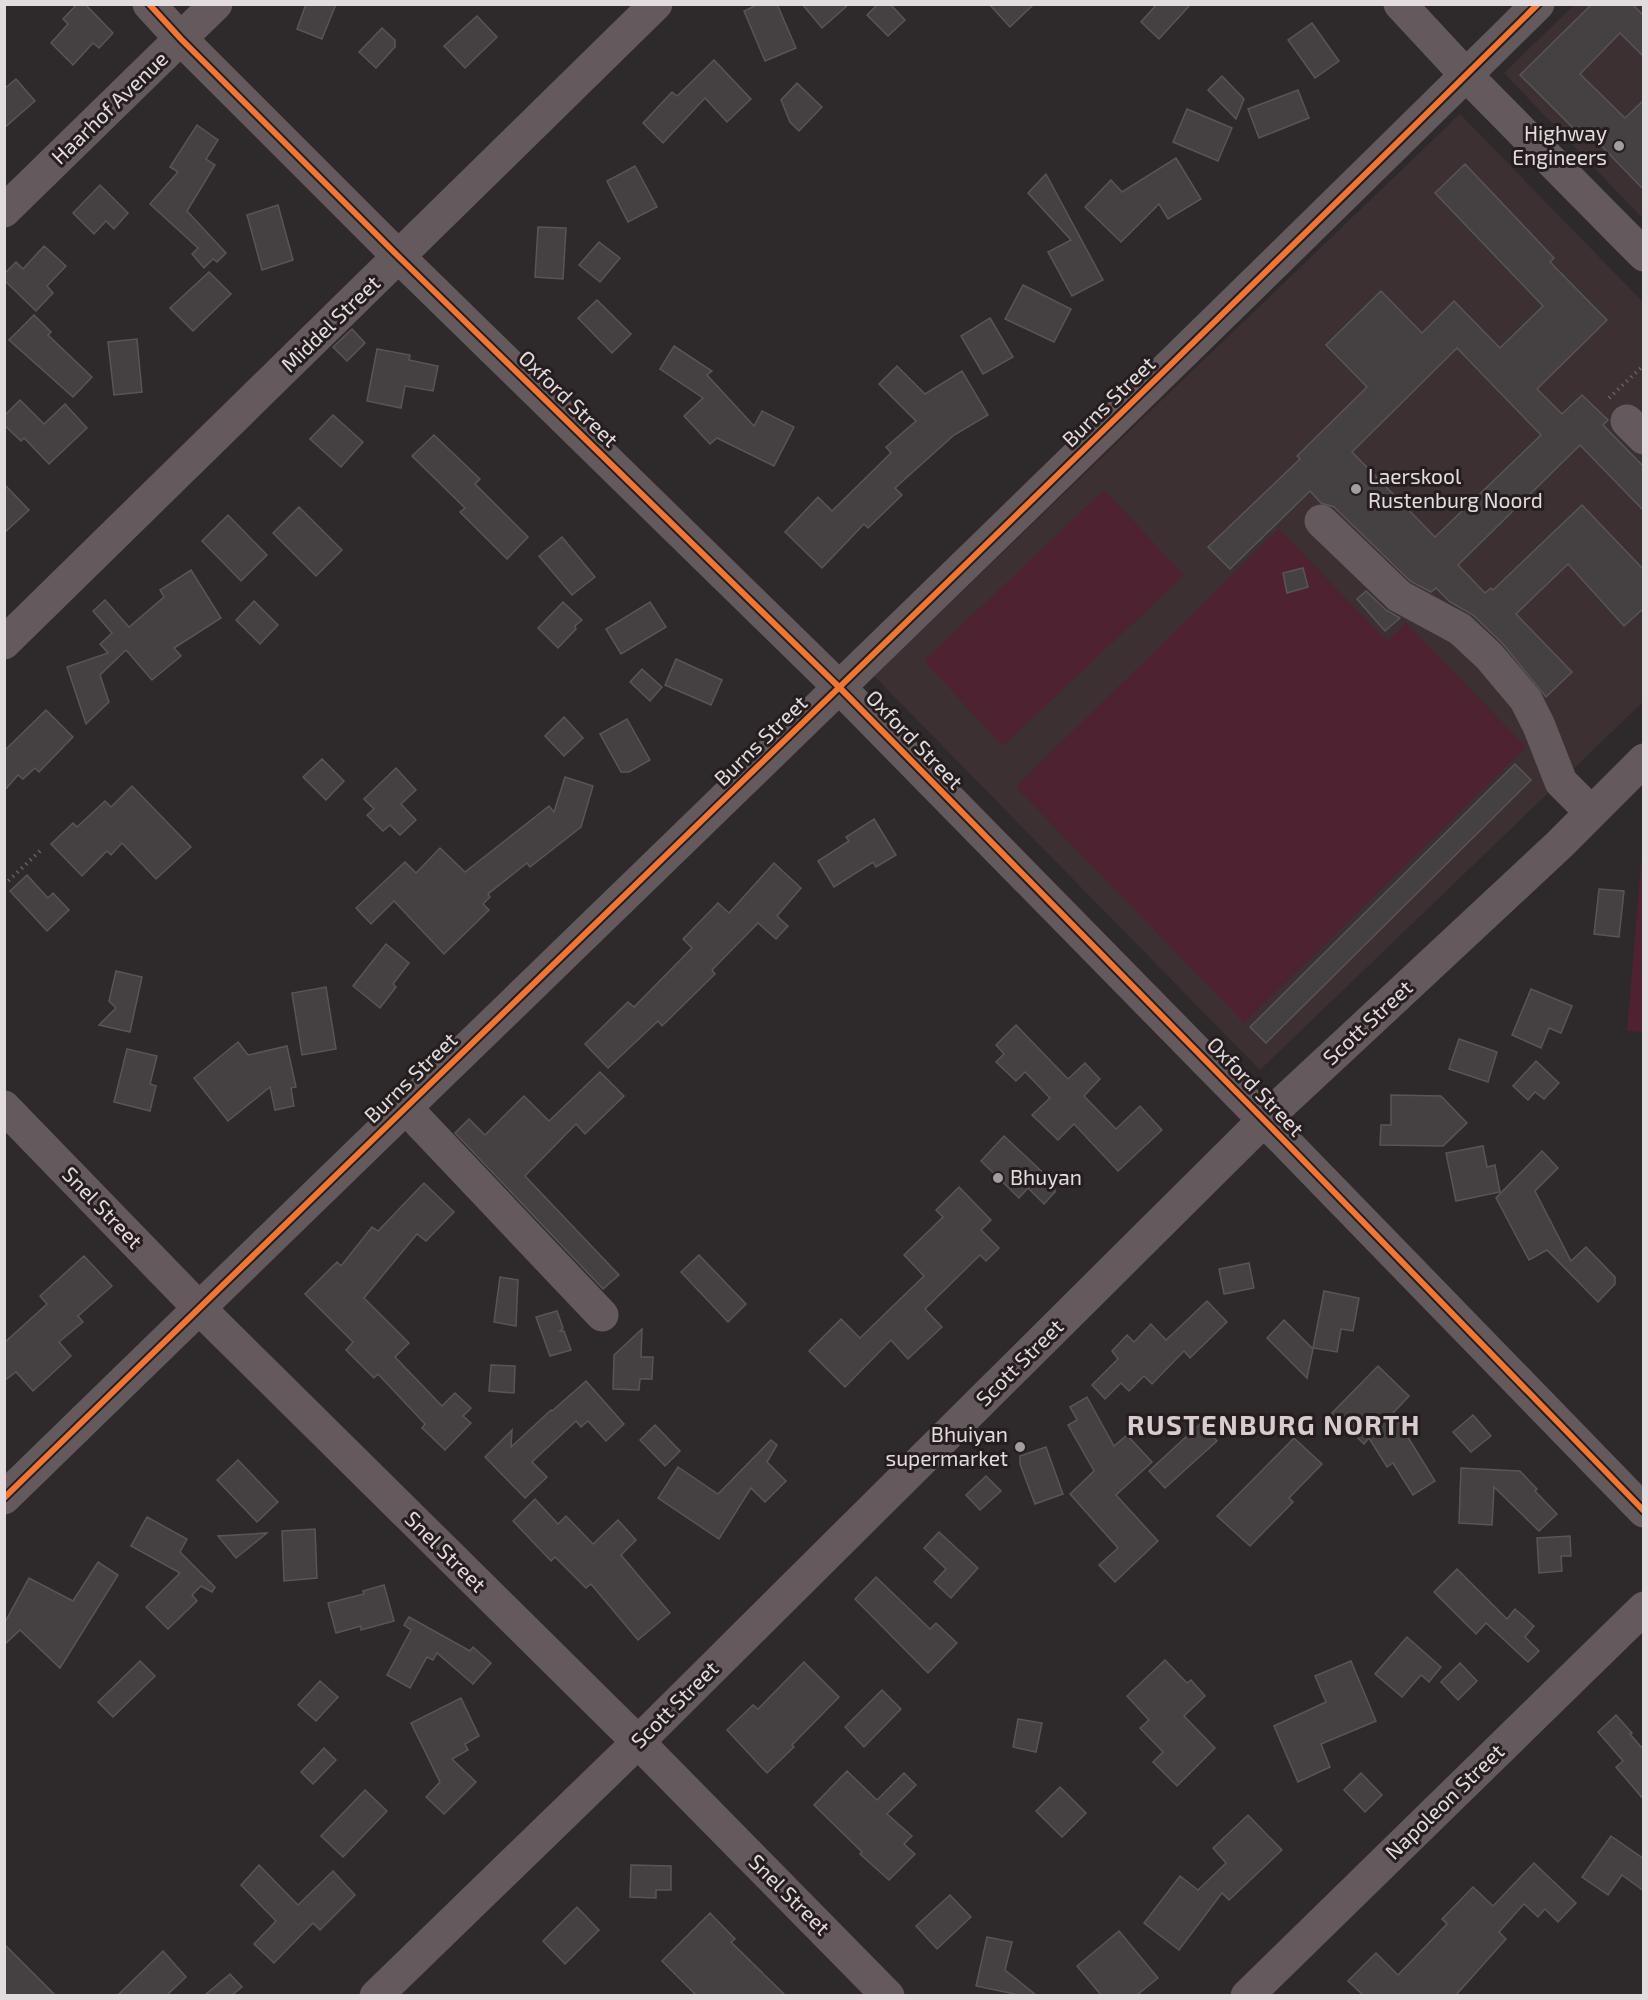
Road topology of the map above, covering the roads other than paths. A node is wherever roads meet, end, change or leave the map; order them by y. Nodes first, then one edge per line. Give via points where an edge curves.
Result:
1 (149, 4) edge
2 (216, 4) edge
3 (656, 4) edge
4 (1400, 4) edge
5 (1538, 4) edge
6 (181, 39) junction
7 (1466, 75) junction
8 (4, 211) edge
9 (1644, 255) edge
10 (399, 256) junction
11 (1321, 522) dead end
12 (4, 643) edge
13 (840, 688) junction
14 (1644, 760) edge
15 (1591, 812) junction
16 (4, 1107) edge
17 (405, 1107) junction
18 (1264, 1120) junction
19 (199, 1308) junction
20 (602, 1315) dead end
21 (4, 1498) edge
22 (1644, 1511) edge
23 (1644, 1608) edge
24 (638, 1742) junction
25 (376, 1995) edge
26 (888, 1995) edge
27 (1246, 1995) edge

1 - 6 street, Oxford Street
2 - 6 street, Haarhof Avenue
3 - 10 street, Middel Street
4 - 7 street
5 - 7 street, Burns Street
6 - 8 street, Haarhof Avenue
6 - 10 street, Oxford Street
7 - 9 street
7 - 13 street, Burns Street
10 - 12 street, Middel Street
10 - 13 street, Oxford Street
11 - 15 street via 1399,596 1460,629 1489,656 1526,700 1561,782
13 - 17 street, Burns Street
13 - 18 street, Oxford Street
14 - 15 street, Scott Street
15 - 18 street, Scott Street
16 - 19 street, Snel Street
17 - 19 street, Burns Street
17 - 20 street
18 - 22 street, Oxford Street
18 - 24 street, Scott Street
19 - 21 street, Burns Street
19 - 24 street, Snel Street
23 - 27 street, Napoleon Street
24 - 25 street, Scott Street
24 - 26 street, Snel Street

